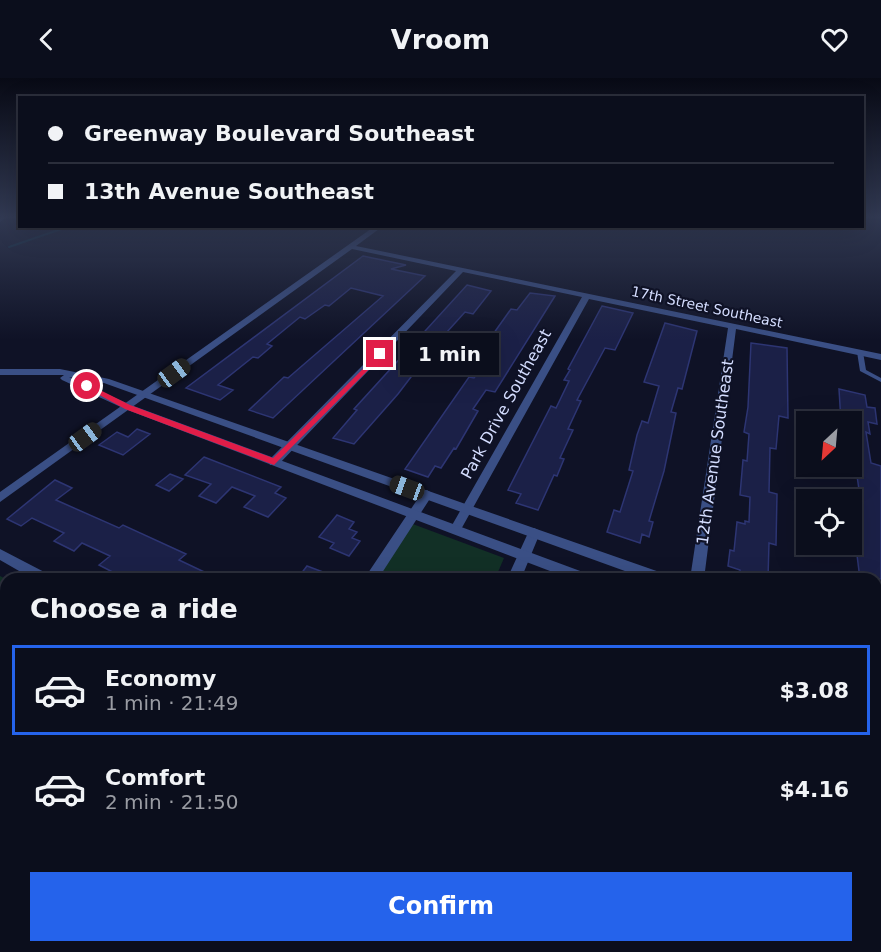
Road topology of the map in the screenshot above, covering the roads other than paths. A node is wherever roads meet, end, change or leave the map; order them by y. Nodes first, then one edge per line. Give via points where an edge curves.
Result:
1 (335, 259) edge
2 (410, 259) edge
3 (462, 269) junction
4 (586, 296) junction
5 (732, 326) junction
6 (860, 352) junction
7 (881, 357) edge
8 (41, 371) junction
9 (0, 372) edge
10 (881, 380) edge
11 (146, 394) junction
12 (128, 407) junction
13 (291, 446) junction
14 (274, 462) junction
15 (427, 494) junction
16 (0, 498) edge
17 (467, 508) junction
18 (413, 514) junction
19 (455, 530) junction
20 (534, 533) junction
21 (0, 554) edge
22 (524, 556) junction
23 (34, 573) edge
24 (375, 573) edge
25 (517, 573) edge
26 (570, 573) edge
27 (646, 573) edge
28 (698, 573) edge

1 - 11 street
2 - 3 street, 17th Street Southeast
3 - 4 street, 17th Street Southeast
3 - 13 street
4 - 5 street, 17th Street Southeast
4 - 17 street, Park Drive Southeast
5 - 6 street, 17th Street Southeast
5 - 28 street, 12th Avenue Southeast
6 - 7 street, 17th Street Southeast
6 - 10 lane via 863,371
8 - 9 street
8 - 11 street via 78,374
8 - 12 street via 87,386
11 - 12 street
11 - 13 street
12 - 14 street
12 - 16 street
13 - 14 street
13 - 15 street
14 - 18 street
15 - 17 street
15 - 18 street
17 - 19 street, Park Drive Southeast
17 - 20 street
18 - 19 street
18 - 24 street
19 - 22 street
20 - 22 street
20 - 27 street
21 - 23 street
22 - 25 street
22 - 26 street

